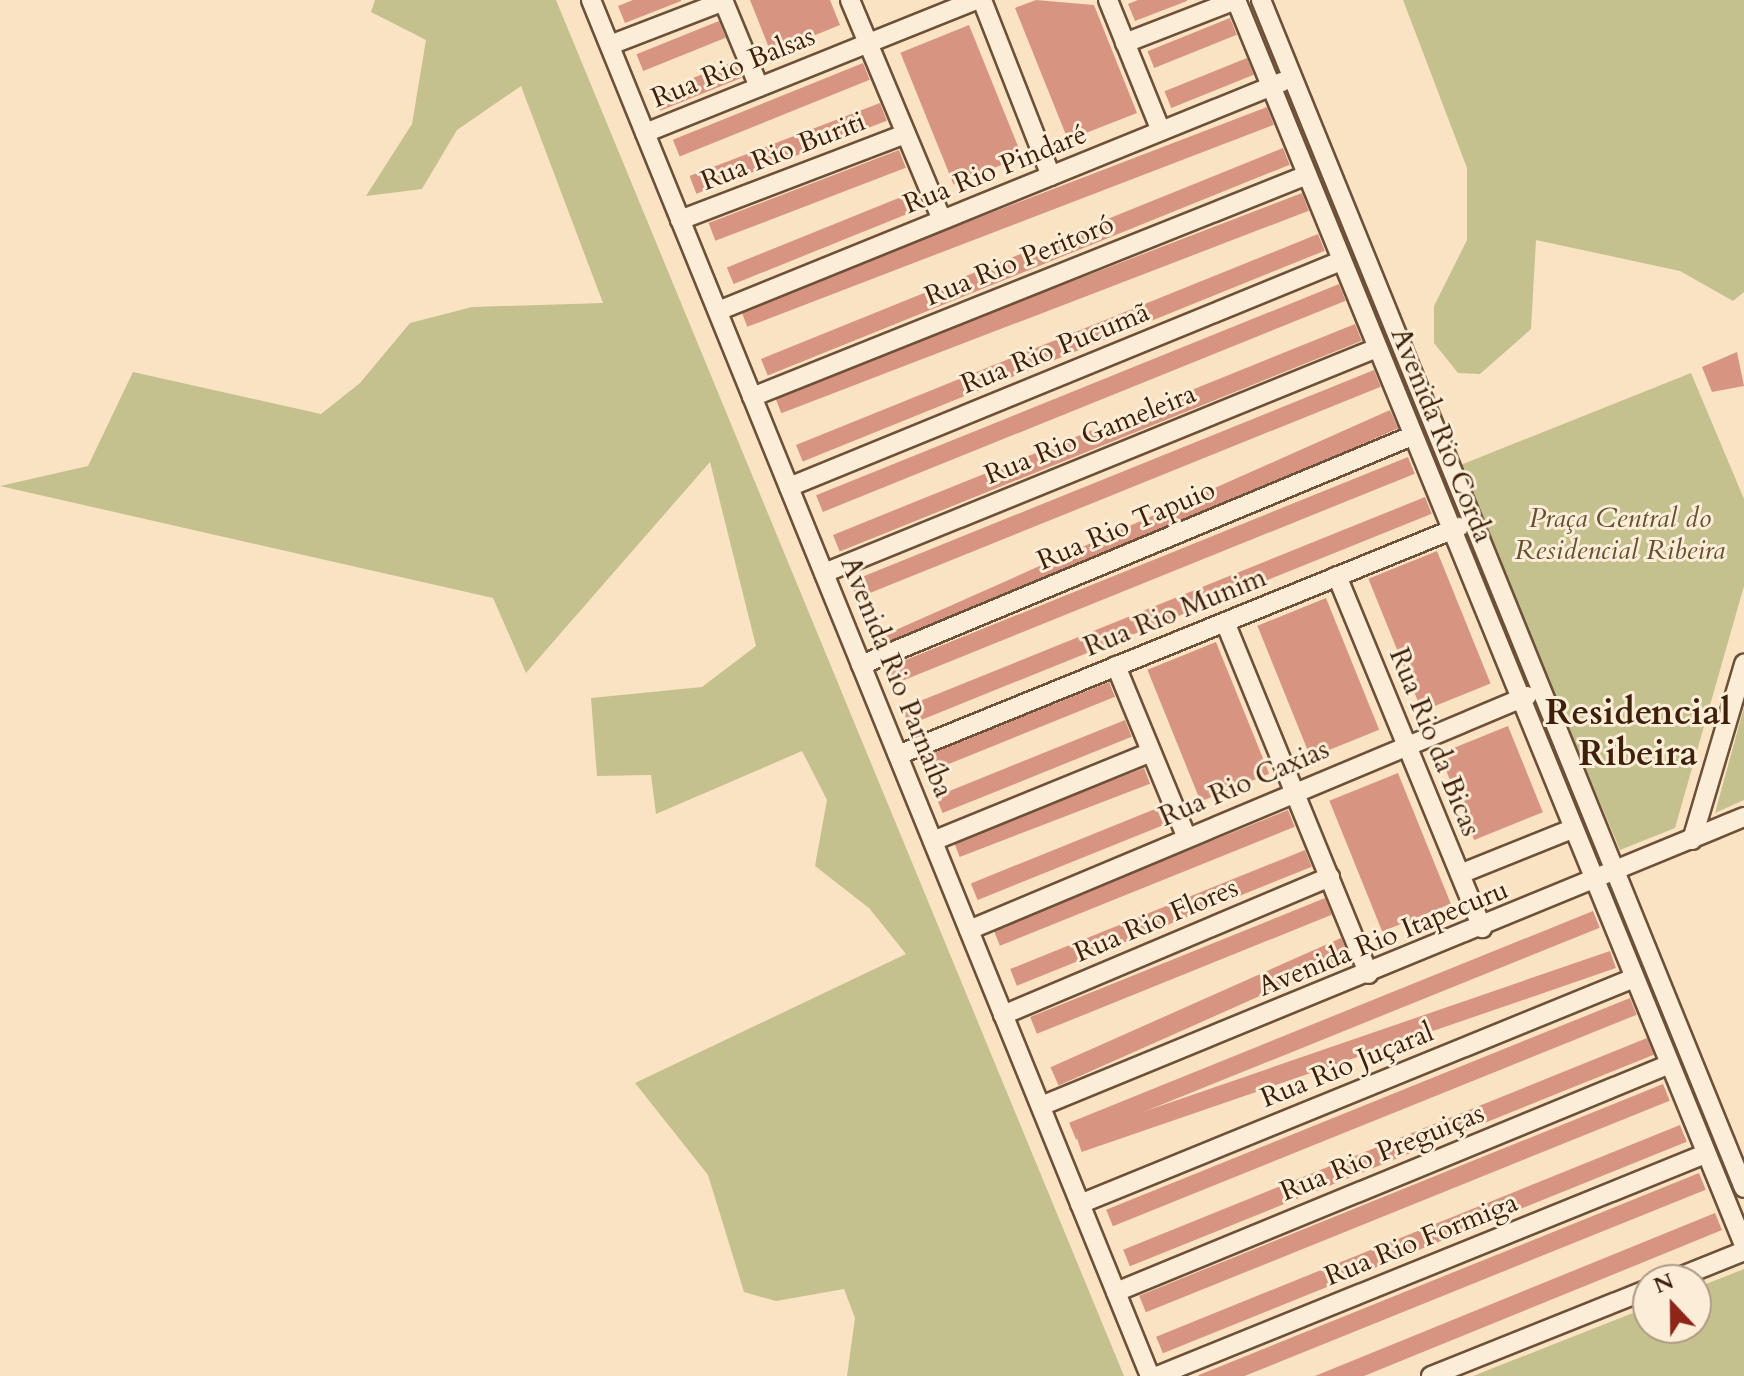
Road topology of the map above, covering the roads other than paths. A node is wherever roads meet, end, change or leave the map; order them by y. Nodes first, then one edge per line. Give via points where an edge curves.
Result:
1 (591, 0) edge
2 (723, 0) edge
3 (850, 0) edge
4 (979, 0) edge
5 (1108, 0) edge
6 (1236, 0) edge
7 (1261, 0) edge
8 (868, 43) junction
9 (1125, 43) junction
10 (610, 45) junction
11 (1293, 78) junction
12 (1271, 86) junction
13 (759, 87) junction
14 (1161, 131) junction
15 (645, 133) junction
16 (905, 134) junction
17 (1307, 175) junction
18 (1051, 176) junction
19 (680, 220) junction
20 (942, 220) junction
21 (1341, 261) junction
22 (718, 311) junction
23 (1377, 348) junction
24 (752, 397) junction
25 (1412, 436) junction
26 (789, 487) junction
27 (1473, 521) junction
28 (1450, 531) junction
29 (824, 573) junction
30 (1337, 576) junction
31 (1225, 622) junction
32 (1744, 664) edge
33 (861, 665) junction
34 (1116, 666) junction
35 (1542, 690) junction
36 (1519, 699) junction
37 (1406, 746) junction
38 (1151, 752) junction
39 (898, 755) junction
40 (1295, 792) junction
41 (1744, 817) edge
42 (1572, 829) junction
43 (1187, 838) junction
44 (1692, 840) junction
45 (933, 841) junction
46 (1617, 872) junction
47 (1460, 874) junction
48 (1330, 877) junction
49 (1595, 882) junction
50 (1482, 928) junction
51 (969, 930) junction
52 (1369, 974) junction
53 (1634, 978) junction
54 (1003, 1015) junction
55 (1670, 1064) junction
56 (1041, 1106) junction
57 (1705, 1154) junction
58 (1744, 1188) edge
59 (1080, 1204) junction
60 (1744, 1248) edge
61 (1708, 1264) edge
62 (1116, 1292) junction
63 (1632, 1295) edge
64 (1150, 1376) edge
65 (1157, 1376) edge
66 (1431, 1376) edge

1 - 10 street, Avenida Rio Parnaíba
2 - 10 street
2 - 13 street
3 - 8 street
4 - 8 street, Rua Rio Balsas
4 - 18 street
5 - 9 street
6 - 9 street
6 - 12 street, Avenida Rio Corda
7 - 11 street, Avenida Rio Corda
8 - 13 street, Rua Rio Balsas
8 - 16 street
9 - 14 street
10 - 15 street, Avenida Rio Parnaíba
11 - 12 street, Rua Rio Pindaré
11 - 27 street, Avenida Rio Corda
12 - 14 street, Rua Rio Pindaré
12 - 17 street, Avenida Rio Corda
13 - 15 street, Rua Rio Balsas
14 - 18 street, Rua Rio Pindaré
15 - 19 street, Avenida Rio Parnaíba
16 - 19 street, Rua Rio Buriti
16 - 20 street
17 - 21 street, Avenida Rio Corda
17 - 24 street, Rua Rio Peritoró
18 - 20 street, Rua Rio Pindaré
19 - 22 street, Avenida Rio Parnaíba
20 - 22 street, Rua Rio Pindaré
21 - 23 street, Avenida Rio Corda
21 - 26 street, Rua Rio Pucumã
22 - 24 street, Avenida Rio Parnaíba
23 - 25 street, Avenida Rio Corda
23 - 29 street, Rua Rio Gameleira
24 - 26 street, Avenida Rio Parnaíba
25 - 28 street, Avenida Rio Corda
25 - 33 street, Rua Rio Tapuio
26 - 29 street, Avenida Rio Parnaíba
27 - 28 street, Rua Rio Munim
27 - 35 street, Avenida Rio Corda
28 - 30 street, Rua Rio Munim
28 - 36 street, Avenida Rio Corda
29 - 33 street, Avenida Rio Parnaíba
30 - 31 street, Rua Rio Munim
30 - 37 street, Rua Rio da Bicas
31 - 34 street, Rua Rio Munim
31 - 40 street
32 - 44 street
33 - 39 street, Avenida Rio Parnaíba
34 - 38 street
34 - 39 street, Rua Rio Munim
35 - 36 street, Rua Rio Caxias
35 - 46 street, Avenida Rio Corda
36 - 37 street, Rua Rio Caxias
36 - 42 street, Avenida Rio Corda
37 - 40 street, Rua Rio Caxias
37 - 47 street, Rua Rio da Bicas
38 - 43 street
38 - 45 street
39 - 45 street, Avenida Rio Parnaíba
40 - 43 street, Rua Rio Caxias
40 - 48 street
41 - 44 street, Avenida Rio Itapecuru
42 - 47 street
42 - 49 street, Avenida Rio Corda
43 - 51 street, Rua Rio Caxias
44 - 46 street, Avenida Rio Itapecuru
45 - 51 street, Avenida Rio Parnaíba
46 - 49 street, Avenida Rio Itapecuru
46 - 58 street, Avenida Rio Corda
47 - 50 street, Rua Rio da Bicas
48 - 52 street
48 - 54 street, Rua Rio Flores
49 - 50 street, Avenida Rio Itapecuru
49 - 53 street, Avenida Rio Corda
50 - 52 street, Avenida Rio Itapecuru
51 - 54 street, Avenida Rio Parnaíba
52 - 56 street, Avenida Rio Itapecuru
53 - 55 street, Avenida Rio Corda
53 - 59 street, Rua Rio Juçaral
54 - 56 street, Avenida Rio Parnaíba
55 - 57 street, Avenida Rio Corda
55 - 62 street, Rua Rio Preguiças
56 - 59 street, Avenida Rio Parnaíba
57 - 60 street, Avenida Rio Corda
57 - 65 street, Rua Rio Formiga
59 - 62 street, Avenida Rio Parnaíba
60 - 61 street
62 - 64 street, Avenida Rio Parnaíba
63 - 66 street

